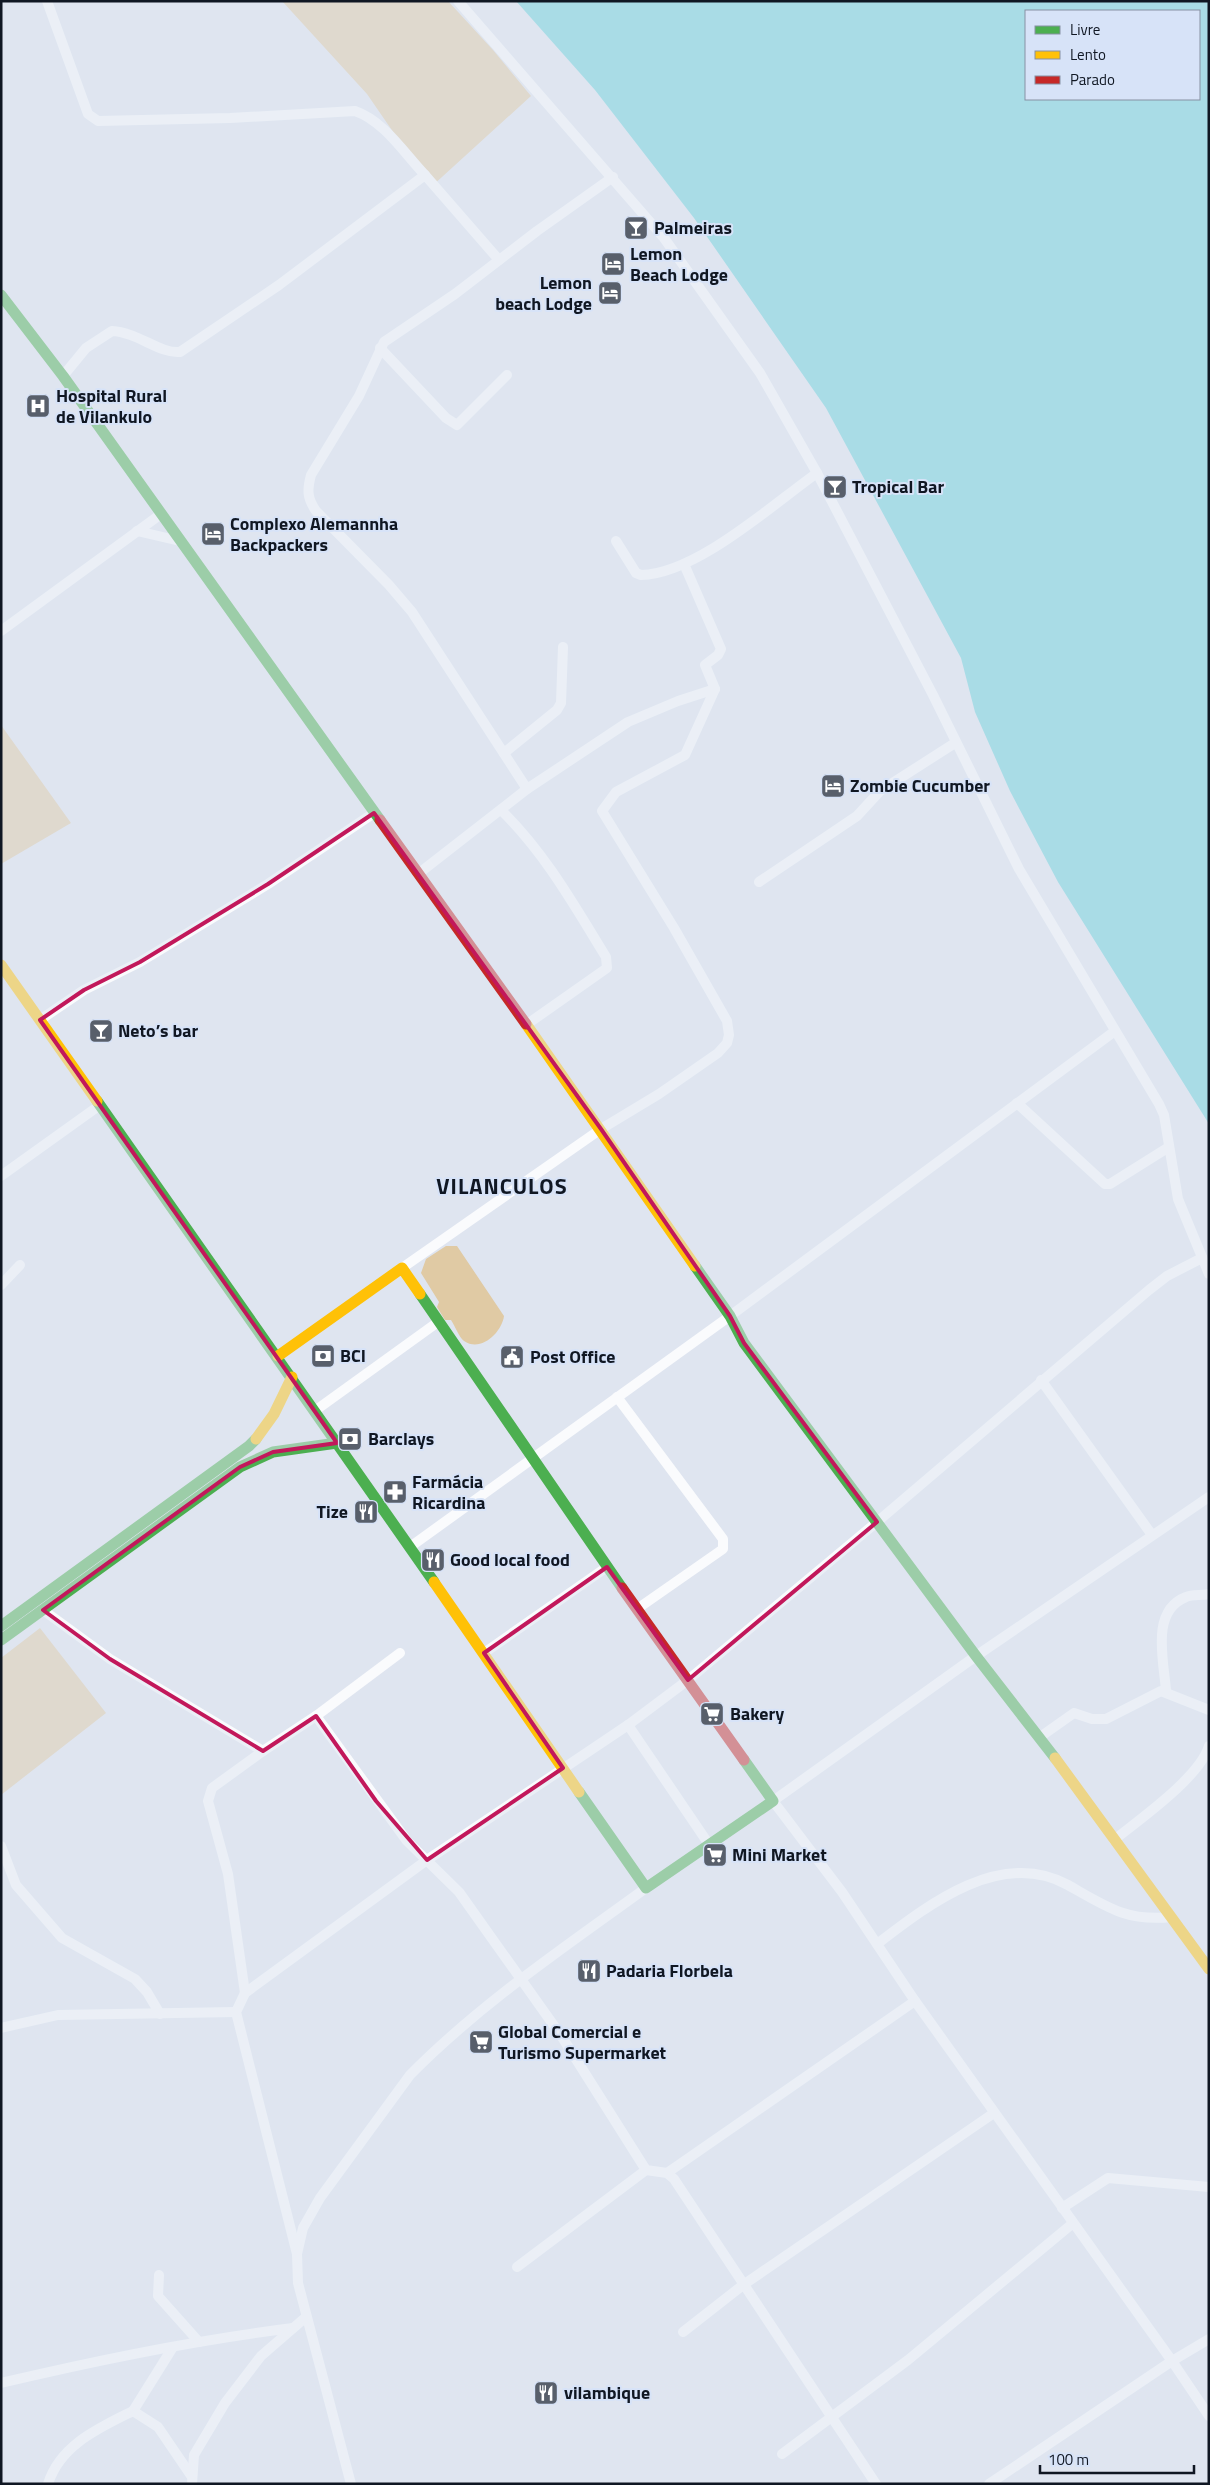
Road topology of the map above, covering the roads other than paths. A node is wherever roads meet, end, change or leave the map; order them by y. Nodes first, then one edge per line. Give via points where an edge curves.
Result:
1 (48, 1) edge
2 (458, 1) edge
3 (424, 175) junction
4 (613, 177) junction
5 (499, 260) junction
6 (1, 295) edge
7 (380, 348) junction
8 (506, 375) dead end
9 (63, 376) junction
10 (817, 473) junction
11 (161, 514) junction
12 (137, 531) junction
13 (180, 541) junction
14 (616, 541) dead end
15 (684, 564) junction
16 (1, 631) edge
17 (563, 647) dead end
18 (715, 689) junction
19 (956, 743) junction
20 (504, 754) junction
21 (527, 790) junction
22 (501, 810) junction
23 (374, 813) junction
24 (418, 874) junction
25 (759, 882) dead end
26 (1, 965) edge
27 (5, 978) edge
28 (40, 1020) junction
29 (526, 1025) junction
30 (1115, 1031) junction
31 (1017, 1104) junction
32 (100, 1105) junction
33 (600, 1129) junction
34 (1169, 1147) junction
35 (1, 1176) edge
36 (1202, 1258) junction
37 (20, 1265) dead end
38 (402, 1268) junction
39 (1209, 1274) edge
40 (1, 1285) edge
41 (730, 1316) junction
42 (438, 1322) junction
43 (278, 1356) junction
44 (292, 1377) junction
45 (1041, 1380) junction
46 (617, 1397) junction
47 (316, 1410) junction
48 (337, 1443) junction
49 (532, 1458) junction
50 (1209, 1497) edge
51 (877, 1522) junction
52 (1152, 1536) junction
53 (410, 1547) junction
54 (607, 1567) junction
55 (1209, 1594) edge
56 (637, 1609) junction
57 (43, 1610) junction
58 (1, 1626) edge
59 (1, 1640) edge
60 (400, 1653) dead end
61 (484, 1653) junction
62 (976, 1656) junction
63 (688, 1680) junction
64 (1166, 1691) junction
65 (1209, 1710) edge
66 (316, 1716) junction
67 (628, 1725) junction
68 (1040, 1737) junction
69 (1209, 1746) edge
70 (264, 1751) junction
71 (563, 1768) junction
72 (774, 1801) junction
73 (1114, 1840) junction
74 (1, 1846) edge
75 (710, 1846) junction
76 (427, 1860) junction
77 (646, 1888) junction
78 (1171, 1917) junction
79 (877, 1944) junction
80 (1209, 1969) edge
81 (521, 1979) junction
82 (245, 1993) junction
83 (915, 2002) junction
84 (236, 2012) junction
85 (160, 2014) junction
86 (1, 2028) edge
87 (994, 2113) junction
88 (646, 2170) junction
89 (667, 2173) junction
90 (1209, 2187) edge
91 (1062, 2208) junction
92 (1072, 2224) junction
93 (297, 2254) junction
94 (516, 2267) dead end
95 (159, 2275) dead end
96 (743, 2285) junction
97 (306, 2317) junction
98 (293, 2328) junction
99 (683, 2332) dead end
100 (1209, 2339) edge
101 (199, 2342) junction
102 (173, 2347) junction
103 (1172, 2361) junction
104 (1, 2383) edge
105 (133, 2410) junction
106 (1209, 2416) edge
107 (832, 2418) junction
108 (782, 2454) dead end
109 (192, 2480) edge
110 (48, 2484) edge
111 (351, 2484) edge
112 (876, 2484) edge
113 (989, 2484) edge

1 - 3 street via 92,119 230,118 355,111 377,123
2 - 4 street
3 - 5 street
3 - 9 street via 279,285 180,352 165,350 135,335 112,331 86,348
4 - 5 street
4 - 10 street via 664,238 739,340
5 - 7 street via 397,332
6 - 9 main road
7 - 8 street via 446,418 457,425
7 - 20 street via 360,396 311,475 307,489 309,500 412,612
9 - 11 main road
10 - 15 street via 726,539
10 - 19 street
11 - 12 street
11 - 13 main road
12 - 13 street
12 - 16 street
13 - 23 main road
14 - 15 street via 636,573 641,575
15 - 18 street via 720,649 705,666
17 - 20 street via 561,703 557,710
18 - 21 street via 634,720
18 - 33 street via 685,755 616,792 602,811 727,1021 727,1043 718,1053 659,1094
19 - 25 street via 880,791 857,816
19 - 30 street via 1019,869
20 - 21 street
21 - 22 street
22 - 24 street
22 - 29 street via 541,853 608,962 607,968
23 - 24 main road
23 - 28 street via 268,884 140,962 84,990
24 - 29 main road
26 - 27 main road
27 - 28 main road
28 - 32 main road
29 - 33 main road
30 - 31 street
30 - 34 street via 1159,1104
31 - 34 street via 1104,1184 1110,1184
31 - 41 street
32 - 35 street
32 - 43 main road
33 - 38 street
33 - 41 main road
34 - 36 street via 1178,1198
36 - 39 street
36 - 45 street via 1167,1276
37 - 40 street
38 - 42 main road
38 - 43 main road
41 - 46 street
41 - 51 main road via 744,1343
42 - 47 street
42 - 49 main road
43 - 44 main road
44 - 47 main road
44 - 58 main road via 275,1412 249,1446
45 - 51 street
45 - 52 street
46 - 49 street
46 - 56 street via 724,1543 723,1548
47 - 48 main road
48 - 53 main road
48 - 57 main road via 273,1452 240,1467
49 - 53 street
49 - 54 main road
50 - 52 street
51 - 62 main road
51 - 63 street
52 - 62 street
53 - 61 main road
54 - 56 main road
54 - 61 street
55 - 64 street via 1188,1596 1170,1607 1162,1635
56 - 63 main road
57 - 59 main road
57 - 70 street via 110,1659
60 - 66 street
61 - 71 main road
62 - 68 main road
62 - 72 street
63 - 67 street
63 - 72 main road
64 - 65 street
64 - 68 street via 1155,1692 1106,1719 1092,1719 1074,1713
66 - 70 street
66 - 76 street via 376,1801 407,1841
67 - 71 street
67 - 75 street
68 - 73 main road
69 - 73 street via 1203,1762
70 - 82 street via 212,1788 208,1800 228,1874
71 - 76 street
71 - 77 main road
72 - 75 main road
72 - 79 street
73 - 78 main road
74 - 85 street via 16,1885 54,1932 134,1979 147,1992
75 - 77 main road
76 - 81 street via 459,1892
76 - 82 street
77 - 81 street
78 - 79 street via 1150,1920 1123,1915 1045,1875 1015,1872 947,1894
78 - 80 main road
79 - 83 street
81 - 88 street via 596,2088
81 - 93 street via 463,2024 410,2075 320,2198 303,2228
82 - 84 street
83 - 87 street
83 - 89 street
84 - 85 street
84 - 93 street
85 - 86 street via 58,2014
87 - 91 street
87 - 96 street
88 - 89 street
88 - 94 street
89 - 96 street
90 - 91 street via 1108,2178
91 - 92 street
92 - 103 street
92 - 107 street via 908,2360
93 - 97 street via 298,2283
95 - 101 street via 158,2296
96 - 99 street
96 - 107 street
97 - 98 street
97 - 111 street
98 - 101 street
98 - 109 street via 261,2356 225,2403 194,2455
100 - 103 street
101 - 102 street
102 - 104 street
102 - 105 street
103 - 106 street
103 - 113 street
105 - 109 street via 158,2427
105 - 110 street via 84,2436 70,2449
107 - 108 street
107 - 112 street

